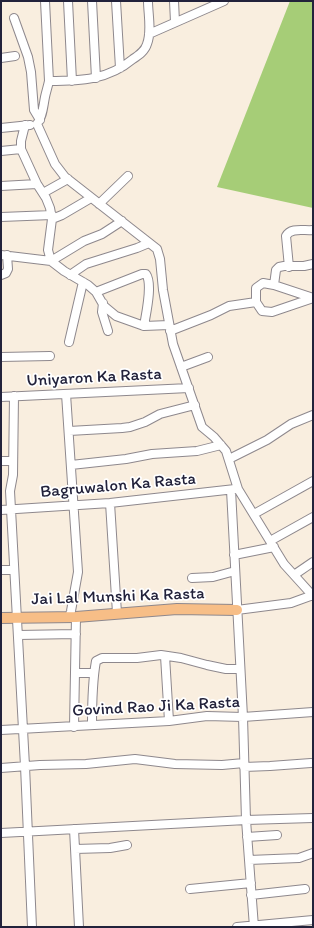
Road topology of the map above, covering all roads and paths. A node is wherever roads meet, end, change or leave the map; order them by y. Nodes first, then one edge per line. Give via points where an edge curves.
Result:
1 (45, 1) edge
2 (68, 1) edge
3 (92, 1) edge
4 (116, 1) edge
5 (148, 1) edge
6 (174, 1) edge
7 (200, 1) edge
8 (224, 1) edge
9 (201, 11) junction
10 (14, 18) dead end
11 (175, 22) junction
12 (149, 34) junction
13 (14, 56) dead end
14 (1, 58) edge
15 (120, 68) junction
16 (96, 78) junction
17 (49, 81) junction
18 (72, 81) junction
19 (38, 122) junction
20 (25, 125) junction
21 (1, 128) edge
22 (21, 150) junction
23 (1, 151) edge
24 (128, 176) dead end
25 (68, 179) junction
26 (37, 184) junction
27 (1, 186) edge
28 (42, 193) junction
29 (91, 198) junction
30 (99, 204) junction
31 (1, 217) edge
32 (52, 217) junction
33 (122, 221) junction
34 (313, 230) edge
35 (149, 243) junction
36 (4, 255) edge
37 (51, 261) junction
38 (313, 264) edge
39 (289, 267) junction
40 (1, 275) edge
41 (70, 275) junction
42 (83, 282) junction
43 (274, 285) junction
44 (96, 292) junction
45 (313, 298) edge
46 (256, 302) junction
47 (103, 303) junction
48 (144, 326) junction
49 (169, 328) junction
50 (108, 331) dead end
51 (69, 342) dead end
52 (50, 356) dead end
53 (1, 357) edge
54 (208, 357) dead end
55 (181, 367) junction
56 (189, 388) junction
57 (66, 394) junction
58 (14, 396) junction
59 (1, 398) edge
60 (195, 405) junction
61 (313, 416) edge
62 (69, 431) junction
63 (220, 445) junction
64 (229, 459) junction
65 (1, 461) edge
66 (13, 461) junction
67 (71, 465) junction
68 (313, 481) edge
69 (234, 489) junction
70 (110, 503) junction
71 (73, 506) junction
72 (11, 509) junction
73 (1, 510) edge
74 (254, 514) junction
75 (313, 517) edge
76 (272, 544) junction
77 (234, 555) junction
78 (313, 562) edge
79 (1, 570) edge
80 (14, 570) junction
81 (235, 571) junction
82 (294, 575) junction
83 (192, 578) dead end
84 (312, 595) edge
85 (237, 610) junction
86 (117, 613) junction
87 (17, 617) junction
88 (1, 618) edge
89 (72, 618) junction
90 (76, 634) junction
91 (18, 635) junction
92 (165, 656) junction
93 (240, 669) junction
94 (75, 673) junction
95 (94, 673) junction
96 (313, 712) edge
97 (242, 717) junction
98 (169, 721) junction
99 (92, 725) junction
100 (74, 727) junction
101 (22, 729) junction
102 (1, 730) edge
103 (311, 763) dead end
104 (244, 765) junction
105 (25, 766) junction
106 (1, 768) edge
107 (313, 818) edge
108 (246, 820) junction
109 (74, 829) junction
110 (27, 831) junction
111 (1, 833) edge
112 (277, 835) dead end
113 (247, 837) junction
114 (127, 845) dead end
115 (74, 849) junction
116 (313, 853) edge
117 (249, 860) junction
118 (250, 884) junction
119 (190, 889) dead end
120 (305, 889) dead end
121 (251, 895) junction
122 (313, 920) edge
123 (254, 926) edge
124 (32, 927) edge
125 (79, 927) edge
126 (237, 927) edge

1 - 17 street
2 - 18 street
3 - 16 street
4 - 15 street
5 - 12 street
6 - 11 street
7 - 9 street
8 - 9 street
9 - 11 street
10 - 19 street via 28,57 34,110
11 - 12 street
12 - 15 street via 148,43 142,52
13 - 14 street
15 - 16 street
16 - 18 street
17 - 18 street
17 - 19 street via 44,109
19 - 20 street
19 - 25 street via 55,164
20 - 21 street
20 - 22 street
22 - 23 street
22 - 26 street
24 - 30 street
25 - 28 street
25 - 29 street
26 - 27 street
26 - 28 street
28 - 32 street
29 - 30 street
29 - 32 street via 62,215
30 - 33 street
31 - 32 street
32 - 37 street via 48,250
33 - 35 street
33 - 37 street
34 - 39 street via 295,230 287,233
35 - 41 street via 86,264
35 - 49 street via 157,249 160,259
36 - 37 street
36 - 40 street via 8,269
37 - 41 street
38 - 39 street
39 - 43 street via 280,267 276,270
41 - 42 street
42 - 44 street
42 - 51 street
43 - 45 street
43 - 46 street via 263,283 256,288
44 - 47 street
44 - 48 street via 146,274 149,280
45 - 46 street via 272,312 262,311
46 - 49 street via 229,306 211,315
47 - 48 street via 116,316
47 - 50 street via 102,312
48 - 49 street
49 - 55 street
52 - 53 street
54 - 55 street
55 - 56 street
56 - 57 street, Uniyaron Ka Rasta
56 - 60 street
57 - 58 street, Uniyaron Ka Rasta
57 - 62 street
58 - 59 street, Uniyaron Ka Rasta
58 - 66 street
60 - 62 street via 160,414 130,427
60 - 63 street via 202,427
61 - 64 street via 291,424 267,440
62 - 67 street
63 - 64 street
63 - 67 street via 197,452 152,454
64 - 69 street
65 - 66 street
66 - 72 street
67 - 71 street
68 - 74 street
69 - 70 street, Bagruwalon Ka Rasta
69 - 74 street
69 - 77 street
70 - 71 street, Bagruwalon Ka Rasta
70 - 86 street
71 - 72 street, Bagruwalon Ka Rasta
71 - 89 street via 78,572
72 - 73 street, Bagruwalon Ka Rasta
72 - 80 street
74 - 76 street
75 - 76 street
76 - 77 street
76 - 82 street
77 - 81 street
78 - 82 street
79 - 80 street
80 - 87 street
81 - 83 street via 213,577
81 - 85 street
82 - 84 street
84 - 85 street via 291,603
85 - 86 main road, Jai Lal Munshi Ka Rasta via 177,609
85 - 93 street
86 - 89 main road, Jai Lal Munshi Ka Rasta
87 - 88 main road, Jai Lal Munshi Ka Rasta
87 - 89 main road, Jai Lal Munshi Ka Rasta
87 - 91 street
89 - 90 street
90 - 91 street
90 - 94 street
91 - 101 street
92 - 93 street via 207,666
92 - 95 street via 102,658 96,662
92 - 98 street
93 - 97 street
94 - 95 street
94 - 100 street
95 - 99 street
96 - 97 street, Govind Rao Ji Ka Rasta
97 - 98 street, Govind Rao Ji Ka Rasta via 207,716
97 - 104 street
98 - 99 street, Govind Rao Ji Ka Rasta
99 - 100 street, Govind Rao Ji Ka Rasta
100 - 101 street, Govind Rao Ji Ka Rasta
101 - 102 street, Govind Rao Ji Ka Rasta
101 - 105 street
103 - 104 street
104 - 105 street via 175,764 135,759
104 - 108 street
105 - 106 street
105 - 110 street
107 - 108 street
108 - 109 street
108 - 113 street
109 - 110 street
109 - 115 street
110 - 111 street
110 - 124 street
112 - 113 street
113 - 117 street
114 - 115 street
115 - 125 street
116 - 117 street via 299,858
117 - 118 street
118 - 119 street
118 - 121 street
120 - 121 street
121 - 123 street
122 - 123 street
123 - 126 street

